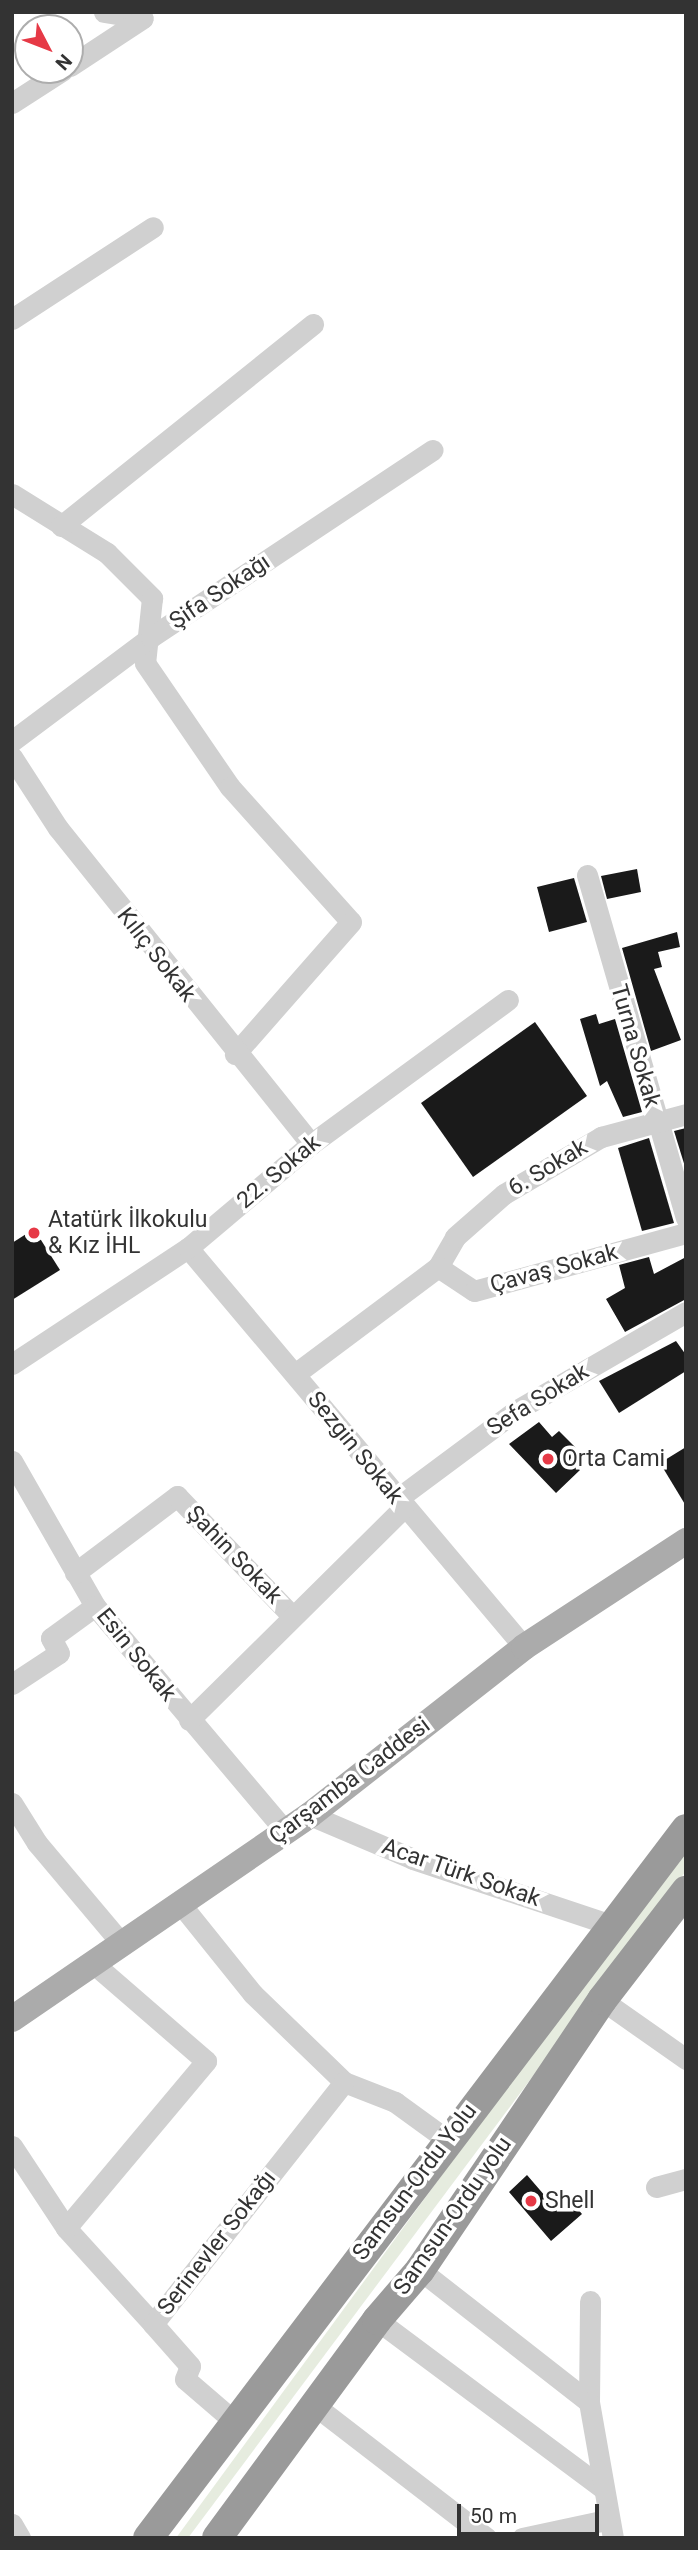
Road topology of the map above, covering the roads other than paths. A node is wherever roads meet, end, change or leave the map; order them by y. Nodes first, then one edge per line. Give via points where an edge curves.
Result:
1 (104, 12) edge
2 (84, 56) edge
3 (41, 84) edge
4 (12, 103) edge
5 (153, 228) dead end
6 (12, 320) edge
7 (313, 324) dead end
8 (432, 450) dead end
9 (12, 494) edge
10 (61, 526) junction
11 (151, 637) junction
12 (12, 741) edge
13 (12, 757) edge
14 (587, 875) dead end
15 (508, 999) dead end
16 (235, 1054) junction
17 (686, 1114) edge
18 (657, 1123) junction
19 (311, 1144) junction
20 (686, 1218) edge
21 (686, 1233) edge
22 (188, 1248) junction
23 (438, 1267) junction
24 (686, 1312) edge
25 (12, 1364) edge
26 (295, 1374) junction
27 (12, 1461) edge
28 (400, 1503) junction
29 (686, 1541) edge
30 (75, 1573) junction
31 (95, 1606) junction
32 (291, 1615) junction
33 (524, 1647) junction
34 (12, 1684) edge
35 (189, 1720) junction
36 (12, 1802) edge
37 (310, 1815) junction
38 (686, 1829) edge
39 (285, 1831) junction
40 (685, 1894) edge
41 (180, 1902) junction
42 (614, 1926) junction
43 (121, 1944) junction
44 (95, 1965) junction
45 (602, 2000) junction
46 (12, 2019) edge
47 (686, 2059) edge
48 (344, 2082) junction
49 (446, 2139) junction
50 (12, 2146) edge
51 (686, 2179) edge
52 (656, 2187) dead end
53 (66, 2228) junction
54 (420, 2270) junction
55 (590, 2301) dead end
56 (377, 2320) junction
57 (153, 2324) junction
58 (589, 2402) junction
59 (314, 2405) junction
60 (235, 2423) junction
61 (602, 2488) junction
62 (12, 2524) edge
63 (609, 2529) edge
64 (20, 2538) edge
65 (148, 2538) edge
66 (217, 2538) edge
67 (487, 2538) edge
68 (523, 2538) edge

1 - 2 street via 143,19
3 - 4 street
5 - 6 street
7 - 10 street
8 - 11 street, Şifa Sokağı
9 - 10 street
10 - 11 street via 107,553 152,598
11 - 12 street, Şifa Sokağı
11 - 16 street via 145,663 230,787 351,922
13 - 16 street, Kılıç Sokak via 58,828
14 - 18 street, Turna Sokak
15 - 19 street, 22. Sokak
16 - 19 street, Kılıç Sokak
17 - 18 street, 6. Sokak
18 - 20 street, Turna Sokak
18 - 23 street, 6. Sokak via 600,1137 503,1194 455,1237
19 - 22 street, 22. Sokak
21 - 23 street, Çavaş Sokak via 474,1291
22 - 25 street, 22. Sokak
22 - 26 street, Sezgin Sokak
23 - 26 street
24 - 28 street, Sefa Sokak via 517,1410
26 - 28 street, Sezgin Sokak
27 - 30 street, Esin Sokak
28 - 32 street, Sefa Sokak
28 - 33 street, Sezgin Sokak
29 - 33 main road, Çarşamba Caddesi
30 - 31 street, Esin Sokak
30 - 32 street, Şahin Sokak via 177,1496
31 - 34 street via 51,1638 59,1653
31 - 35 street, Esin Sokak
32 - 35 street, Sefa Sokak
33 - 37 main road, Çarşamba Caddesi
35 - 39 street, Esin Sokak
36 - 43 street via 37,1843
37 - 39 main road, Çarşamba Caddesi
37 - 42 street, Acar Türk Sokak via 413,1859
38 - 42 highway, Samsun-Ordu Yolu
39 - 41 main road, Çarşamba Caddesi
40 - 45 highway, Samsun-Ordu yolu
41 - 43 main road, Çarşamba Caddesi
41 - 48 street via 253,1994
42 - 49 highway, Samsun-Ordu Yolu
43 - 44 main road, Çarşamba Caddesi
44 - 46 main road, Çarşamba Caddesi
44 - 53 street via 206,2061
45 - 47 street
45 - 54 highway, Samsun-Ordu yolu
48 - 49 street via 395,2102
48 - 57 street, Serinevler Sokağı
49 - 60 highway, Samsun-Ordu Yolu
50 - 53 street, Serinevler Sokağı
51 - 52 street
53 - 57 street, Serinevler Sokağı
54 - 56 highway, Samsun-Ordu yolu
54 - 58 street
55 - 58 street
56 - 59 highway, Samsun-Ordu yolu
56 - 61 street
57 - 60 street via 190,2366 185,2379
58 - 61 street
59 - 66 highway, Samsun-Ordu yolu
59 - 67 street
60 - 65 highway, Samsun-Ordu Yolu
61 - 63 street
62 - 64 street
63 - 68 street

